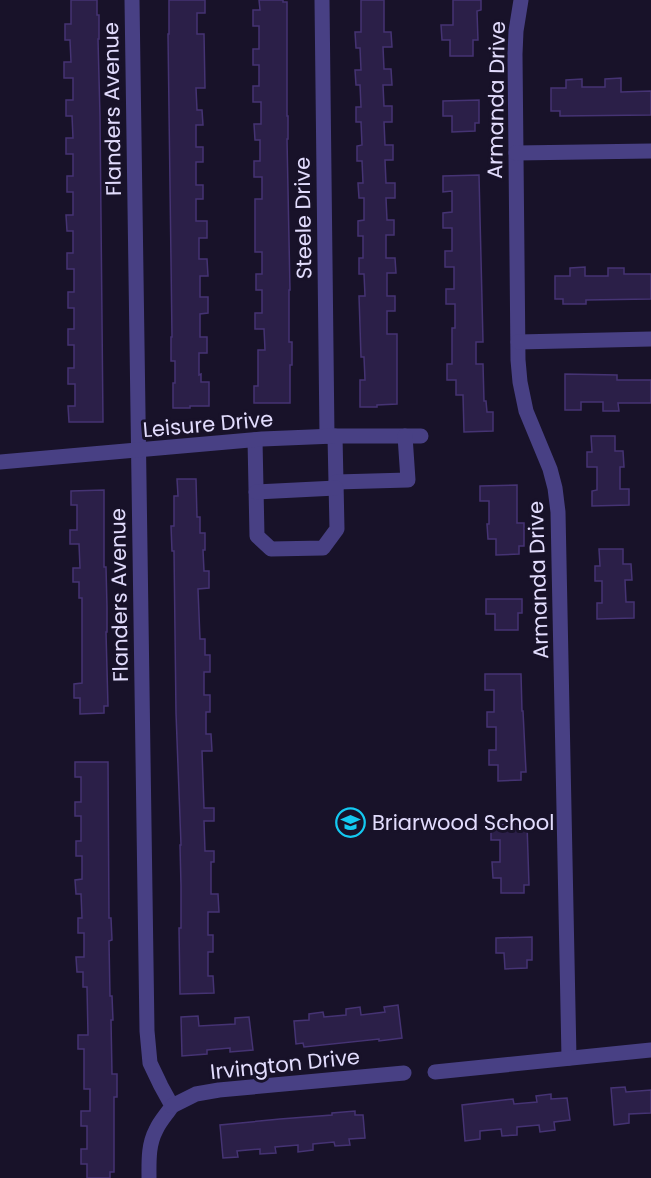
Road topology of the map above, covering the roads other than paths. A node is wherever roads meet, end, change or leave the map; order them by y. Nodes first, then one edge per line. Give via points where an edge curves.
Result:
1 (132, 0) edge
2 (321, 0) edge
3 (521, 0) edge
4 (651, 151) edge
5 (516, 153) junction
6 (651, 339) edge
7 (518, 342) junction
8 (331, 436) junction
9 (255, 440) junction
10 (138, 450) junction
11 (0, 462) edge
12 (336, 485) junction
13 (256, 492) junction
14 (651, 1050) edge
15 (569, 1058) junction
16 (435, 1072) dead end
17 (404, 1073) dead end
18 (172, 1106) junction
19 (149, 1178) edge

1 - 10 street, Flanders Avenue
2 - 8 street, Steele Drive
3 - 5 street, Armanda Drive via 514,54
4 - 5 street
5 - 7 street, Armanda Drive
6 - 7 street
7 - 15 street, Armanda Drive via 523,401 550,469 558,512
8 - 9 street, Leisure Drive
8 - 12 street, Steele Drive
8 - 12 street, Leisure Drive via 413,436 408,480
9 - 10 street, Leisure Drive
9 - 13 street
10 - 11 street, Leisure Drive
10 - 18 street, Flanders Avenue via 147,1031 150,1063
12 - 13 street
12 - 13 street, Steele Drive via 337,529 323,548 271,549 257,536
14 - 15 street
15 - 16 street
17 - 18 street, Irvington Drive via 219,1090 196,1094
18 - 19 street via 155,1131 149,1153

